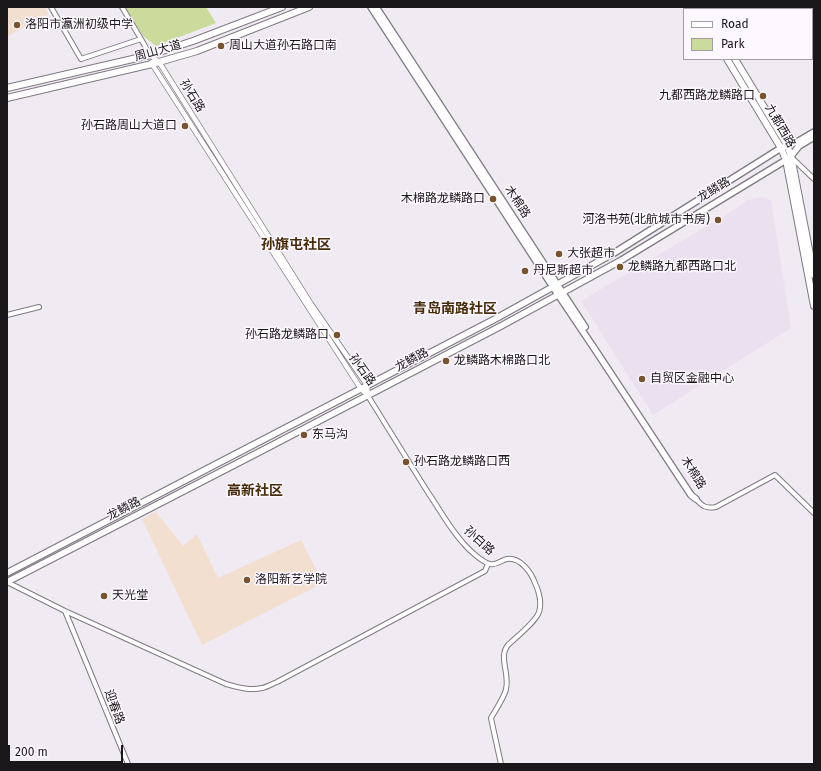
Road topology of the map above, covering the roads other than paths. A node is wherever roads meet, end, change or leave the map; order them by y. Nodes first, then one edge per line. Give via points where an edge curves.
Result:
1 (51, 7) edge
2 (122, 7) edge
3 (282, 7) edge
4 (309, 7) edge
5 (371, 7) edge
6 (376, 7) edge
7 (141, 39) junction
8 (150, 55) junction
9 (728, 60) edge
10 (736, 60) edge
11 (156, 63) junction
12 (7, 88) edge
13 (7, 98) edge
14 (814, 132) edge
15 (814, 137) edge
16 (784, 147) junction
17 (788, 158) junction
18 (814, 179) edge
19 (814, 275) edge
20 (555, 285) junction
21 (560, 293) junction
22 (814, 306) edge
23 (39, 307) dead end
24 (7, 315) edge
25 (367, 385) junction
26 (360, 389) junction
27 (368, 396) junction
28 (696, 499) joint
29 (814, 513) edge
30 (488, 564) junction
31 (7, 572) edge
32 (7, 582) edge
33 (65, 611) junction
34 (127, 764) edge
35 (502, 764) edge

1 - 7 street via 82,59
2 - 7 street, 孙石路
3 - 8 main road, 周山大道
4 - 11 main road, 周山大道 via 197,51
5 - 20 main road, 木棉路
6 - 20 main road, 木棉路
7 - 8 street, 孙石路
8 - 11 street, 孙石路
8 - 12 main road, 周山大道
9 - 16 main road, 九都西路
10 - 16 main road, 九都西路
11 - 13 main road, 周山大道
11 - 25 street, 孙石路 via 311,304
11 - 26 street, 孙石路
14 - 16 main road, 龙鳞路
15 - 17 main road, 龙鳞路 via 799,146
16 - 17 main road, 九都西路
16 - 20 main road, 龙鳞路 via 614,253
17 - 18 street
17 - 19 main road, 九都西路
17 - 21 main road, 龙鳞路 via 620,261
17 - 22 main road, 九都西路
20 - 21 main road, 木棉路
20 - 25 main road, 龙鳞路
21 - 27 main road, 龙鳞路
21 - 28 main road, 木棉路
23 - 24 street
25 - 26 main road, 龙鳞路
25 - 27 street, 孙石路
26 - 27 street, 孙石路
26 - 31 main road, 龙鳞路
27 - 30 street, 孙白路 via 450,527 463,543
27 - 32 main road, 龙鳞路
28 - 29 street via 705,507 716,507 775,475
30 - 33 street via 485,571 277,682 255,690 226,684
30 - 35 street, 孙白路 via 507,559 522,564 536,583 540,605 536,619 504,649 506,689 492,718
32 - 33 street
33 - 34 street, 迎春路

